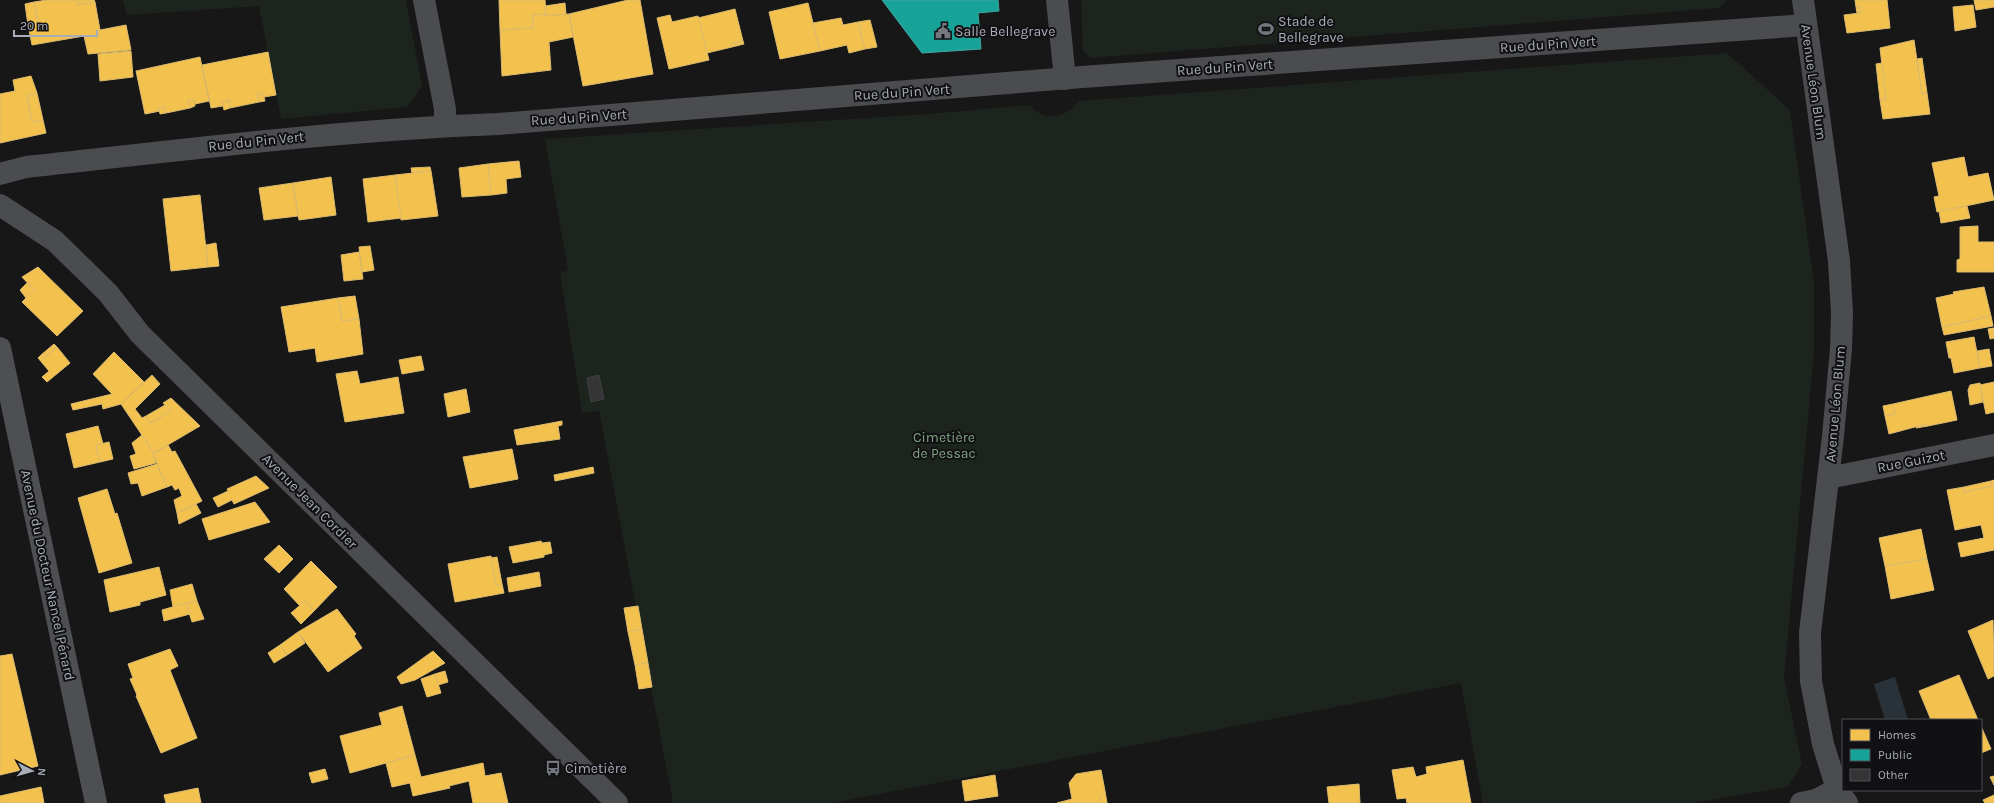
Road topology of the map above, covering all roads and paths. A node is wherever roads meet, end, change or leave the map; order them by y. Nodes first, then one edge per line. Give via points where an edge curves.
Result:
1 (424, 0) edge
2 (1057, 0) edge
3 (1803, 0) edge
4 (1806, 25) junction
5 (1065, 79) junction
6 (445, 126) junction
7 (0, 174) edge
8 (0, 205) edge
9 (0, 348) edge
10 (1994, 445) edge
11 (1828, 478) junction
12 (1842, 796) edge
13 (96, 803) edge
14 (617, 803) edge
15 (1800, 803) edge

1 - 6 street via 445,110
2 - 5 street
3 - 4 street, Avenue Léon Blum
4 - 5 street, Rue du Pin Vert
4 - 11 street, Avenue Léon Blum via 1839,261 1842,313 1841,350
5 - 6 street, Rue du Pin Vert via 498,124
6 - 7 street, Rue du Pin Vert via 266,140 26,167
8 - 14 street, Avenue Jean Cordier via 55,241 108,293 140,334
9 - 13 main road, Avenue du Docteur Nancel Pénard
10 - 11 street, Rue Guizot
11 - 12 street, Avenue Léon Blum via 1810,633 1811,681 1823,744
12 - 15 street

